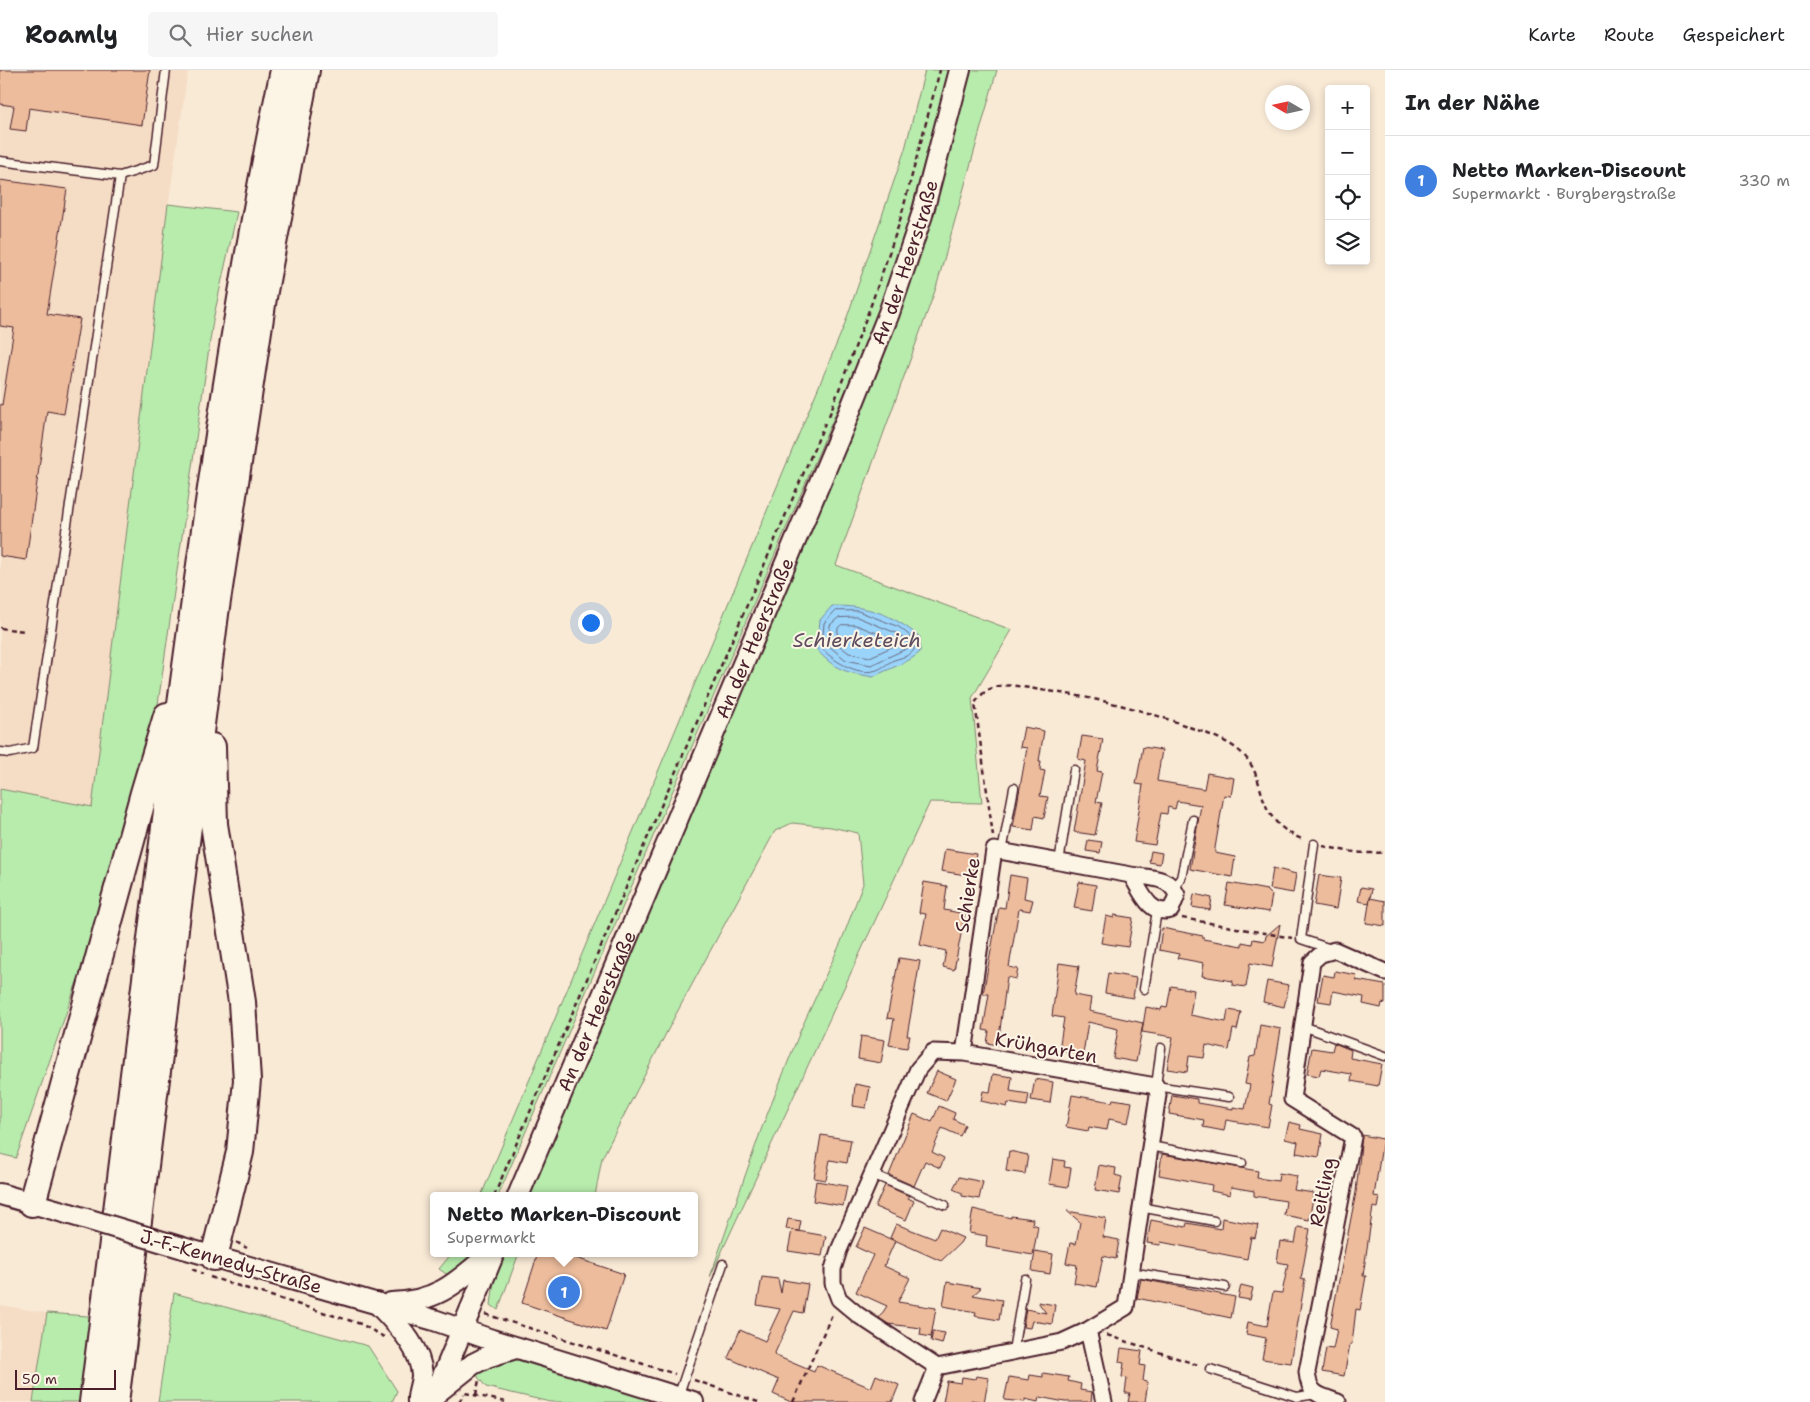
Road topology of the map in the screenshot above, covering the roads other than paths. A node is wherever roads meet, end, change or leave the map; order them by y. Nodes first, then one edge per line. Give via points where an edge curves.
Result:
1 (166, 70) edge
2 (284, 70) edge
3 (306, 70) edge
4 (960, 70) edge
5 (0, 161) edge
6 (120, 176) junction
7 (215, 614) junction
8 (186, 666) junction
9 (0, 752) edge
10 (1074, 770) dead end
11 (1014, 788) dead end
12 (1193, 820) dead end
13 (1314, 844) road end
14 (998, 851) junction
15 (1059, 862) junction
16 (1131, 875) junction
17 (1174, 887) junction
18 (1164, 910) junction
19 (1335, 950) junction
20 (1385, 972) edge
21 (1144, 989) dead end
22 (1303, 1026) junction
23 (1161, 1048) dead end
24 (964, 1053) junction
25 (1385, 1056) edge
26 (1156, 1086) junction
27 (1229, 1097) dead end
28 (1150, 1146) junction
29 (1242, 1163) dead end
30 (872, 1174) junction
31 (520, 1192) edge
32 (0, 1194) edge
33 (32, 1203) junction
34 (944, 1205) dead end
35 (1140, 1208) junction
36 (1214, 1221) dead end
37 (214, 1257) junction
38 (488, 1257) edge
39 (491, 1257) edge
40 (723, 1264) dead end
41 (1130, 1272) junction
42 (1025, 1279) dead end
43 (1224, 1287) dead end
44 (377, 1303) junction
45 (463, 1330) junction
46 (1088, 1330) junction
47 (516, 1348) junction
48 (1014, 1350) junction
49 (937, 1367) junction
50 (1210, 1369) road end
51 (1316, 1394) junction
52 (434, 1398) edge
53 (686, 1400) edge
54 (93, 1402) edge
55 (115, 1402) edge
56 (418, 1402) edge
57 (922, 1402) edge
58 (1104, 1402) edge
59 (1338, 1402) edge

1 - 6 lane via 154,165
2 - 8 highway via 243,288
3 - 7 highway via 264,291
4 - 31 street, An der Heerstraße via 922,215 889,313
5 - 6 lane
6 - 9 lane via 34,748
7 - 37 highway via 214,824 242,1002 247,1080 240,1152
7 - 55 highway
8 - 33 highway via 144,793
8 - 54 highway
10 - 15 lane
11 - 14 lane
12 - 17 lane via 1181,878
13 - 19 lane via 1301,939
14 - 15 street, Schierke
14 - 24 street, Schierke
15 - 16 street, Schierke
16 - 17 street, Schierke via 1166,881
16 - 18 street via 1150,906
17 - 18 street via 1177,895
18 - 21 lane
19 - 20 street
19 - 22 street, Reitling via 1321,954 1312,962
22 - 25 lane
22 - 51 street, Reitling via 1292,1099 1353,1137 1307,1372 1308,1384
23 - 26 lane
24 - 26 street, Krühgarten
24 - 30 street, Krühgarten via 933,1052 918,1069
26 - 27 lane
26 - 28 street via 1158,1095
28 - 29 lane
28 - 35 street
30 - 34 lane
30 - 49 street, Krühgarten via 839,1250 833,1269 833,1284 839,1300
32 - 33 street, J.-F.-Kennedy-Straße
33 - 37 street, J.-F.-Kennedy-Straße, bridge
35 - 36 lane
35 - 41 street
37 - 44 street, J.-F.-Kennedy-Straße
38 - 44 street via 440,1294 412,1302
39 - 45 street
40 - 53 lane via 685,1377
41 - 43 lane
41 - 46 street via 1126,1307
42 - 48 lane
44 - 45 street, J.-F.-Kennedy-Straße
44 - 56 street via 406,1335 416,1352 422,1372
45 - 47 street, J.-F.-Kennedy-Straße
45 - 52 street
46 - 48 street via 1062,1342
46 - 58 street
47 - 52 street via 473,1364
47 - 53 street, J.-F.-Kennedy-Straße
48 - 49 street
49 - 57 street
50 - 51 lane via 1298,1397
51 - 59 street

